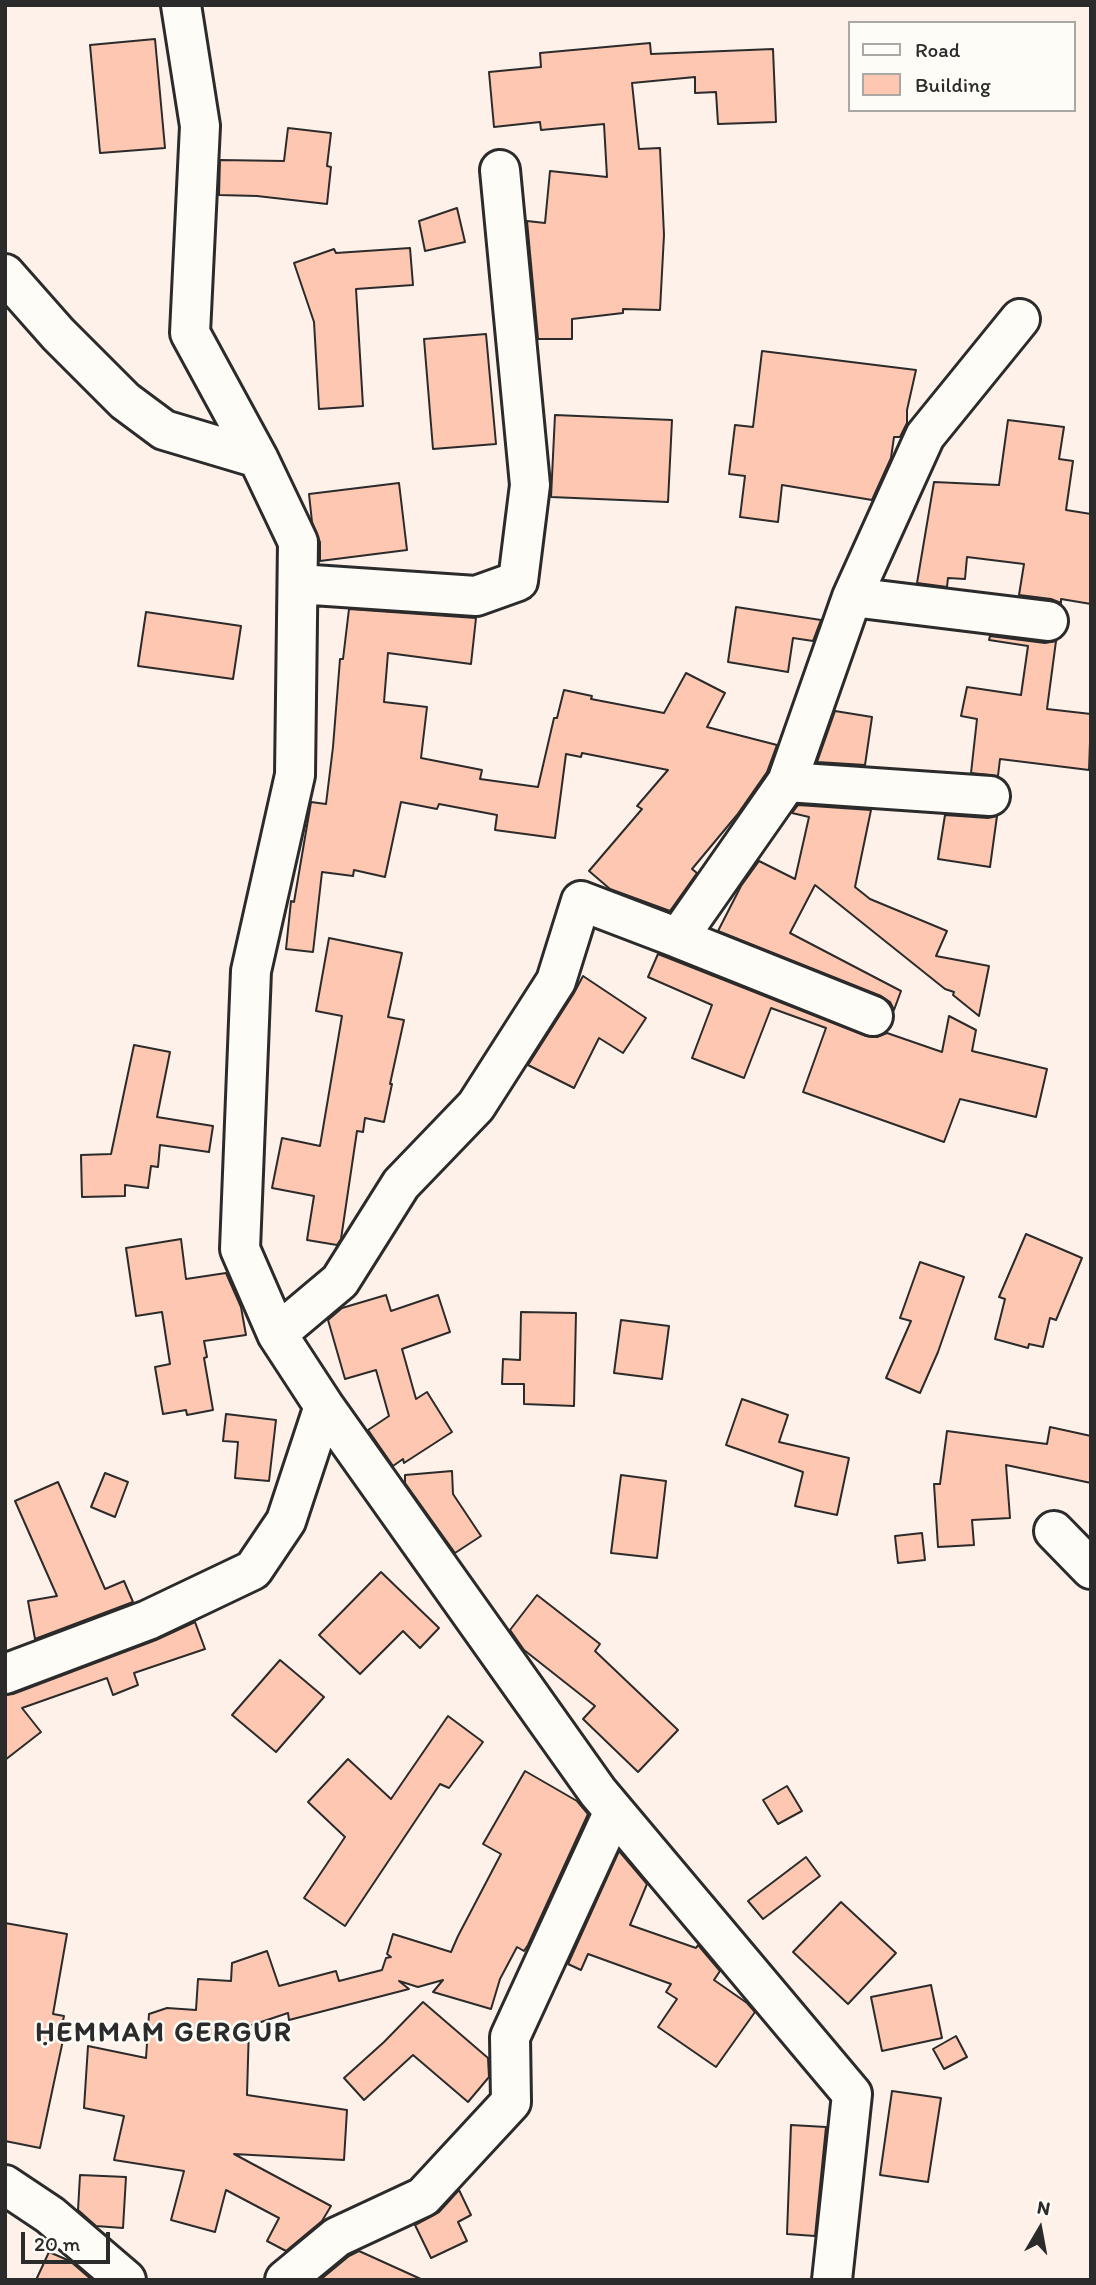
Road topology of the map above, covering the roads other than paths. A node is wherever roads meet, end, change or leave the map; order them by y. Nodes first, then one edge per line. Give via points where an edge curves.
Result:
1 (181, 5) edge
2 (500, 170) dead end
3 (5, 274) edge
4 (1020, 318) dead end
5 (258, 458) junction
6 (298, 584) junction
7 (852, 597) junction
8 (1048, 621) dead end
9 (787, 782) junction
10 (990, 796) dead end
11 (678, 938) junction
12 (873, 1016) dead end
13 (277, 1334) junction
14 (324, 1406) junction
15 (1054, 1531) dead end
16 (1091, 1569) edge
17 (5, 1674) edge
18 (614, 1811) junction
19 (5, 2185) edge
20 (126, 2280) edge
21 (285, 2280) edge
22 (832, 2280) edge

1 - 5 street via 200,126 190,333
2 - 6 street via 530,485 518,581 476,596
3 - 5 street via 125,401 164,430
4 - 7 street via 925,436
5 - 6 street via 298,542
6 - 13 street via 295,775 251,971 240,1249
7 - 8 street
7 - 9 street
9 - 10 street
9 - 11 street
11 - 12 street
11 - 13 street via 581,901 556,981 476,1106 401,1184 340,1281
13 - 14 street
14 - 17 street via 286,1521 253,1570 148,1620
14 - 18 street
15 - 16 street
18 - 21 street via 510,2037 511,2102 423,2197 337,2237
18 - 22 street via 852,2094
19 - 20 street via 50,2215

